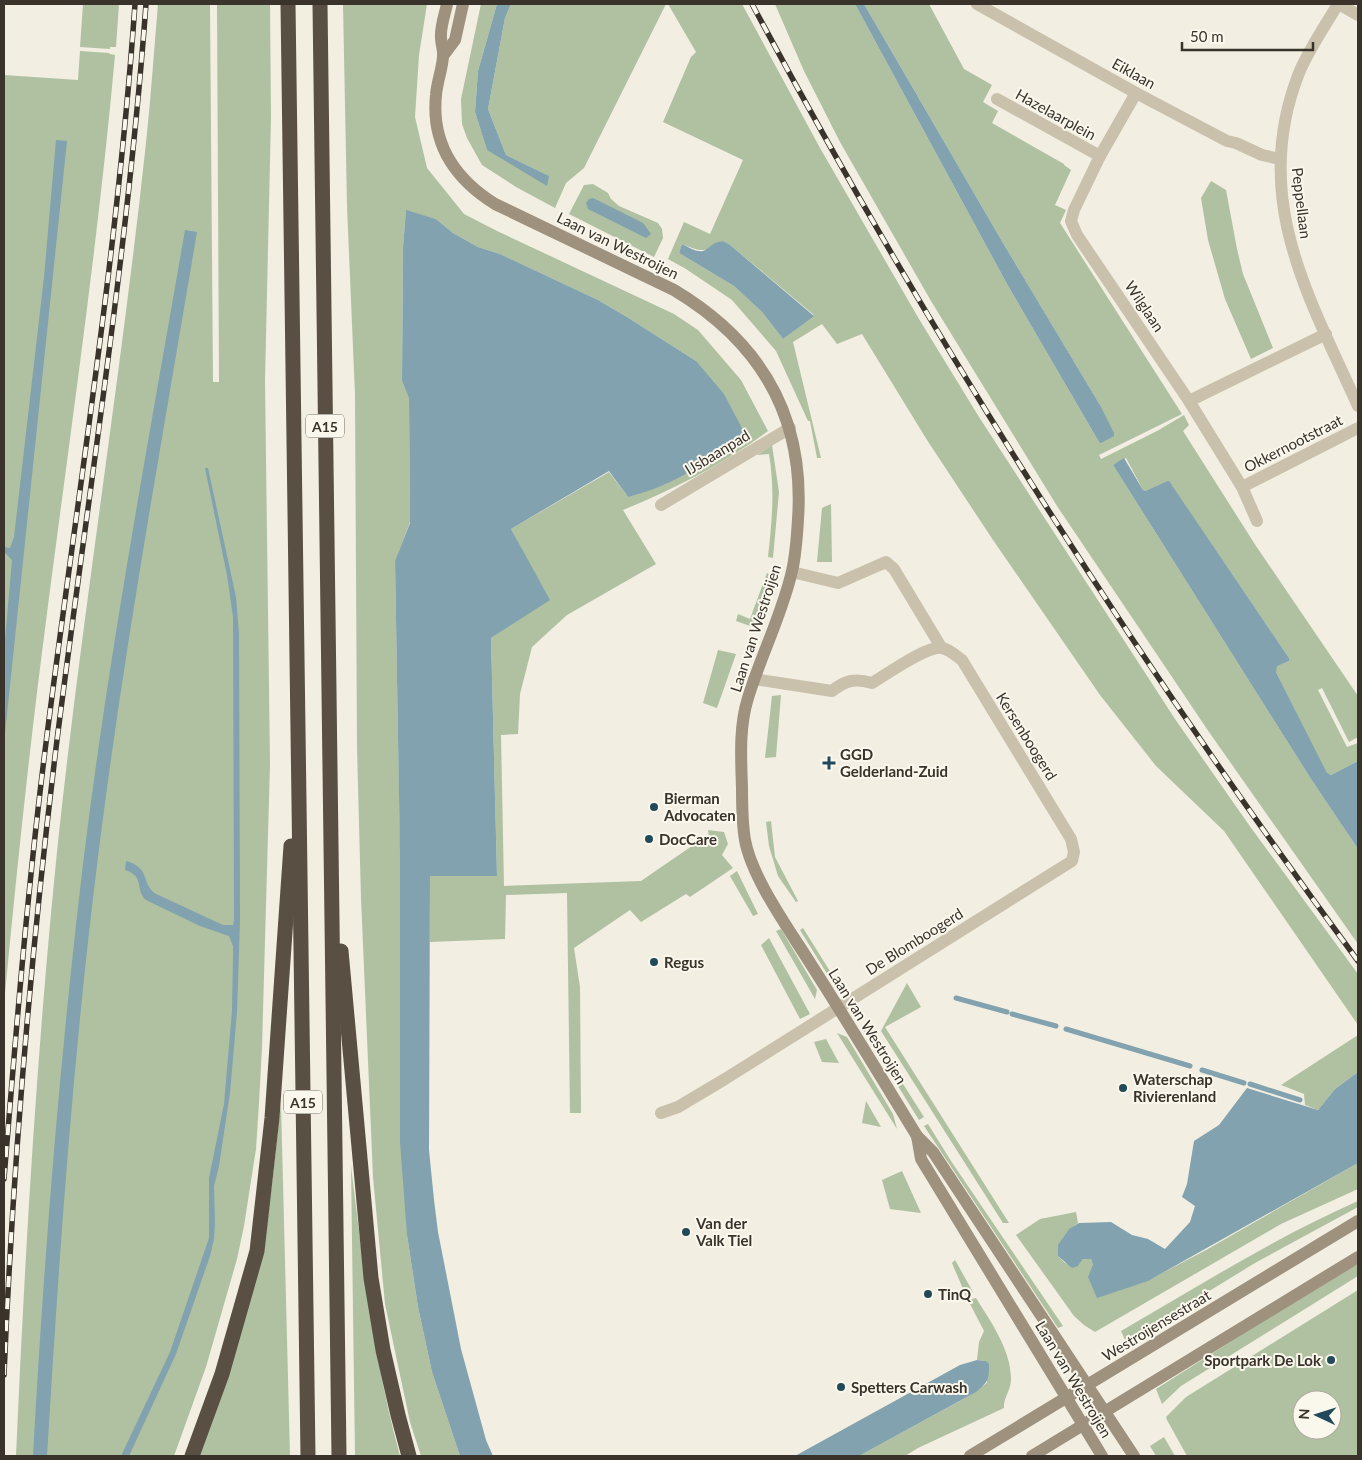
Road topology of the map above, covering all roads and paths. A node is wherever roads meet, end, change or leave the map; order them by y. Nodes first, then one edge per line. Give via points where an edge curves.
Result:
1 (288, 4) edge
2 (320, 4) edge
3 (447, 4) edge
4 (462, 4) edge
5 (976, 4) edge
6 (1338, 4) edge
7 (1358, 15) edge
8 (444, 56) junction
9 (1136, 93) junction
10 (997, 99) dead end
11 (1100, 156) junction
12 (1280, 159) junction
13 (1326, 334) junction
14 (1189, 401) junction
15 (1358, 406) edge
16 (790, 428) junction
17 (1358, 428) edge
18 (1242, 487) junction
19 (661, 505) dead end
20 (1257, 521) dead end
21 (792, 572) junction
22 (941, 647) junction
23 (754, 680) junction
24 (298, 747) junction
25 (330, 829) junction
26 (1074, 852) joint
27 (838, 1008) junction
28 (661, 1113) dead end
29 (917, 1136) junction
30 (1358, 1221) edge
31 (1358, 1257) edge
32 (1088, 1385) junction
33 (1066, 1398) junction
34 (1104, 1410) junction
35 (1082, 1424) junction
36 (192, 1456) edge
37 (308, 1456) edge
38 (340, 1456) edge
39 (409, 1456) edge
40 (970, 1456) edge
41 (1032, 1456) edge
42 (1102, 1456) edge
43 (1134, 1456) edge

1 - 24 highway, A15
2 - 25 highway, A15
3 - 8 street, Laan van Westroijen via 441,36
4 - 8 street, Laan van Westroijen via 455,40
5 - 9 street, Eiklaan
6 - 7 street
6 - 12 street, Peppellaan via 1299,73 1288,109
8 - 16 street, Laan van Westroijen via 436,113 446,153 458,174 495,204 666,286 702,307 726,328 757,364 782,406
9 - 11 street, Wilglaan
9 - 12 street, Eiklaan via 1227,141
10 - 11 street, Hazelaarplein
11 - 14 street, Wilglaan via 1074,210 1072,221 1077,235
12 - 13 street, Peppellaan via 1281,195 1289,240
13 - 14 street
13 - 15 street, Peppellaan
14 - 18 street, Okkernootstraat
16 - 19 street, IJsbaanpad
16 - 21 street, Laan van Westroijen via 800,496
17 - 18 street, Okkernootstraat
18 - 20 street, Okkernootstraat
21 - 22 street, Kersenboogerd via 838,583 886,562 894,569
21 - 23 street, Laan van Westroijen
22 - 23 street via 928,650 872,683 860,680 843,683 832,691
22 - 26 street, Kersenboogerd via 962,660 1071,839
23 - 27 street, Laan van Westroijen via 742,729 745,842 750,861 766,891
24 - 36 highway, A15 via 272,1118 257,1251 222,1374
24 - 37 highway, A15
25 - 38 highway, A15
25 - 39 highway, A15 via 371,1278
26 - 27 street, De Blomboogerd via 1072,861
27 - 28 street, De Blomboogerd via 678,1107
27 - 29 street, Laan van Westroijen
29 - 32 street, Laan van Westroijen via 933,1152
29 - 33 street, Laan van Westroijen via 922,1159
30 - 32 street, Westroijensestraat
31 - 34 street
32 - 33 street, Westroijensestraat
32 - 34 street, Laan van Westroijen
33 - 35 street, Laan van Westroijen
33 - 40 street, Westroijensestraat
34 - 35 street
34 - 43 street, Laan van Westroijen
35 - 41 street
35 - 42 street, Laan van Westroijen

